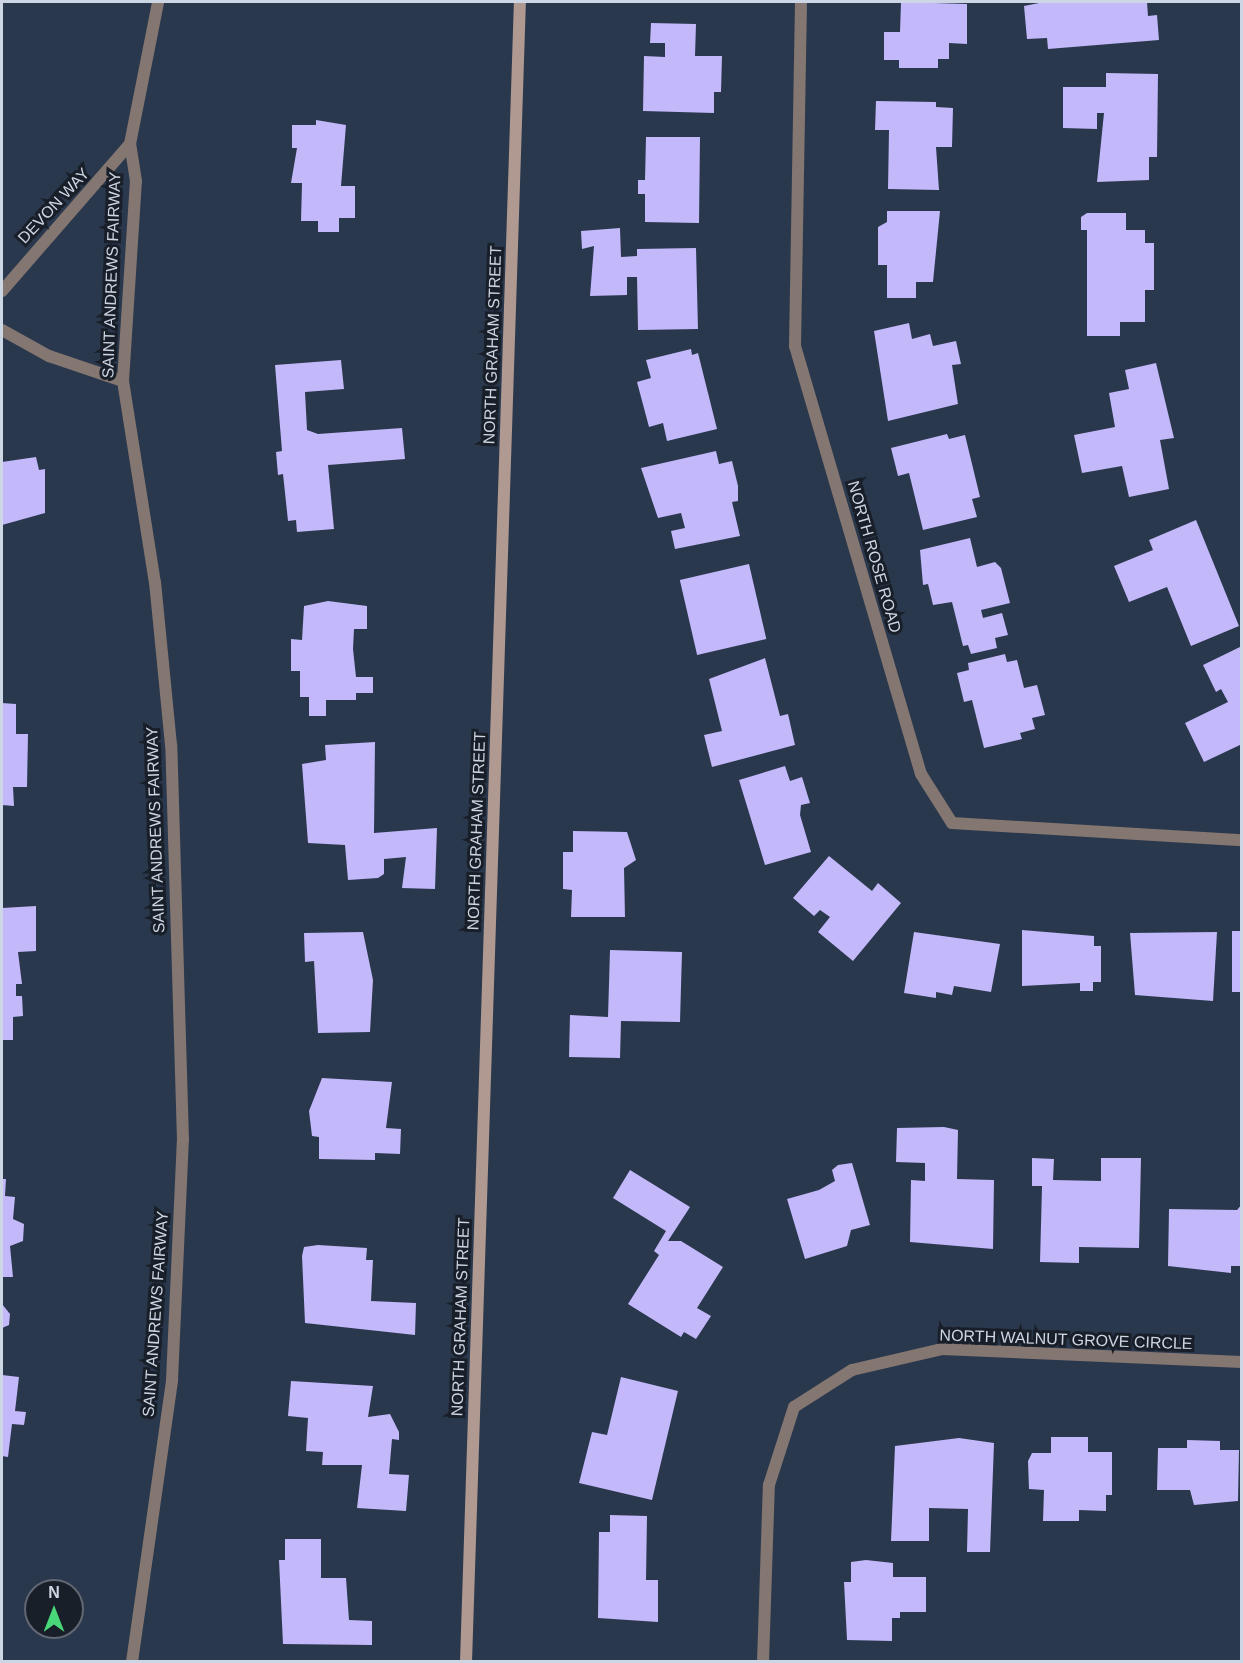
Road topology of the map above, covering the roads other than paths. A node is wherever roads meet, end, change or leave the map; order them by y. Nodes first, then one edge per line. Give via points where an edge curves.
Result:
1 (158, 2) edge
2 (520, 2) edge
3 (801, 2) edge
4 (130, 144) junction
5 (2, 291) edge
6 (2, 330) edge
7 (123, 381) junction
8 (1242, 840) edge
9 (1242, 1362) edge
10 (132, 1662) edge
11 (466, 1662) edge
12 (763, 1662) edge

1 - 4 street, SAINT ANDREWS FAIRWAY
2 - 11 street, NORTH GRAHAM STREET
3 - 8 street, NORTH ROSE ROAD via 795,346 921,774 952,823
4 - 5 street, DEVON WAY
4 - 7 street, SAINT ANDREWS FAIRWAY via 136,181
6 - 7 street via 49,357
7 - 10 street, SAINT ANDREWS FAIRWAY via 155,583 171,745 183,1140 172,1380
9 - 12 street, NORTH WALNUT GROVE CIRCLE via 942,1349 852,1371 795,1407 768,1485

